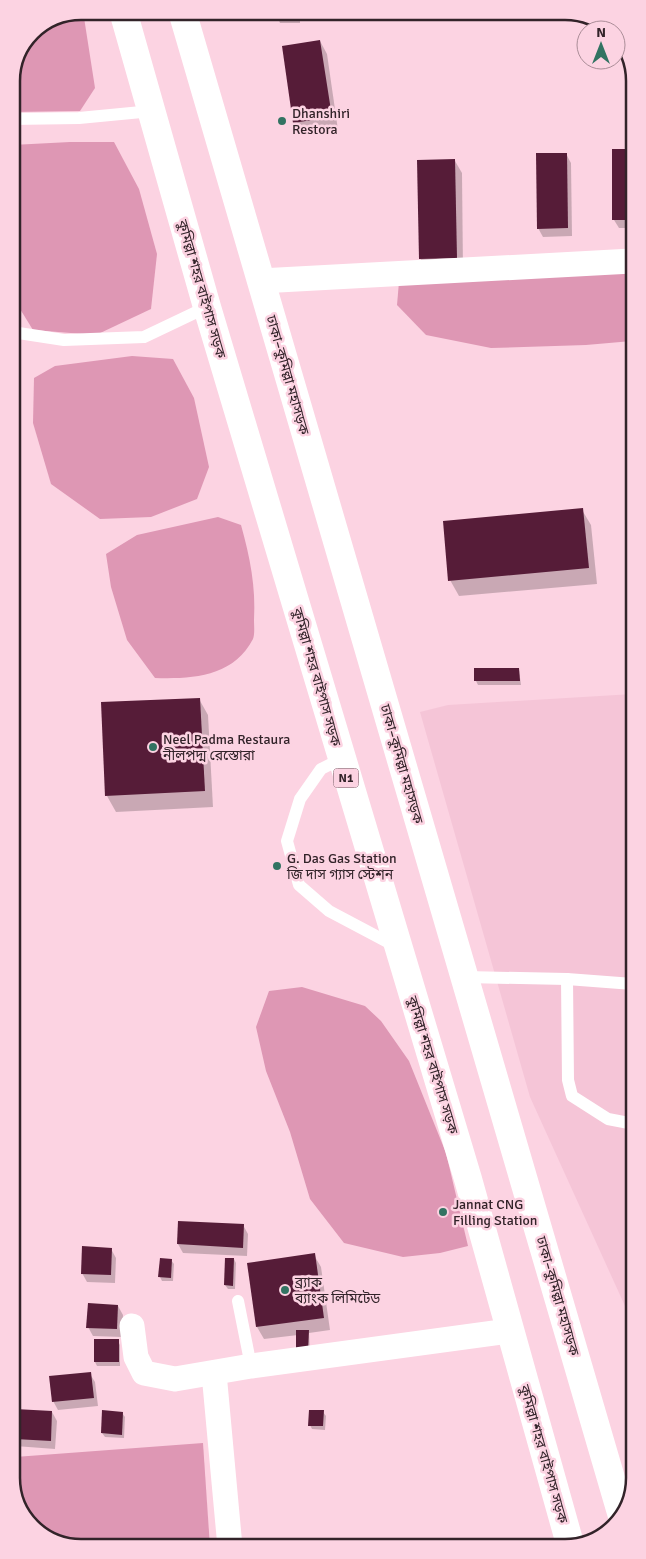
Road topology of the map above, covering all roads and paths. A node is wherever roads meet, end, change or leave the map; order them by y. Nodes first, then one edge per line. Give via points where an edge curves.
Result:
1 (126, 20) edge
2 (185, 20) edge
3 (152, 111) junction
4 (20, 120) edge
5 (626, 261) edge
6 (260, 281) junction
7 (207, 308) junction
8 (20, 333) edge
9 (341, 759) junction
10 (397, 947) junction
11 (465, 977) junction
12 (567, 979) junction
13 (626, 983) edge
14 (626, 1123) edge
15 (238, 1301) dead end
16 (132, 1326) dead end
17 (509, 1331) junction
18 (251, 1366) junction
19 (214, 1372) junction
20 (619, 1506) edge
21 (229, 1539) edge
22 (568, 1539) edge

1 - 3 highway, কুমিল্লা শহর বাইপাস সড়ক / N1
2 - 6 highway, ঢাকা–কুমিল্লা মহাসড়ক
3 - 4 lane
3 - 7 highway, কুমিল্লা শহর বাইপাস সড়ক / N1
5 - 6 street
6 - 11 highway, ঢাকা–কুমিল্লা মহাসড়ক
7 - 8 lane via 144,337 64,340
7 - 9 highway, কুমিল্লা শহর বাইপাস সড়ক / N1
9 - 10 highway, কুমিল্লা শহর বাইপাস সড়ক / N1
9 - 10 lane via 321,769 300,799 287,841 299,885 329,911
10 - 17 highway, কুমিল্লা শহর বাইপাস সড়ক / N1 via 468,1179
11 - 12 lane
11 - 20 highway, ঢাকা–কুমিল্লা মহাসড়ক
12 - 13 lane
12 - 14 lane via 568,1080 572,1096 608,1120
15 - 18 lane
16 - 19 street via 136,1356 144,1373 175,1379
17 - 18 street
17 - 22 highway, কুমিল্লা শহর বাইপাস সড়ক / N1
18 - 19 street
19 - 21 street

